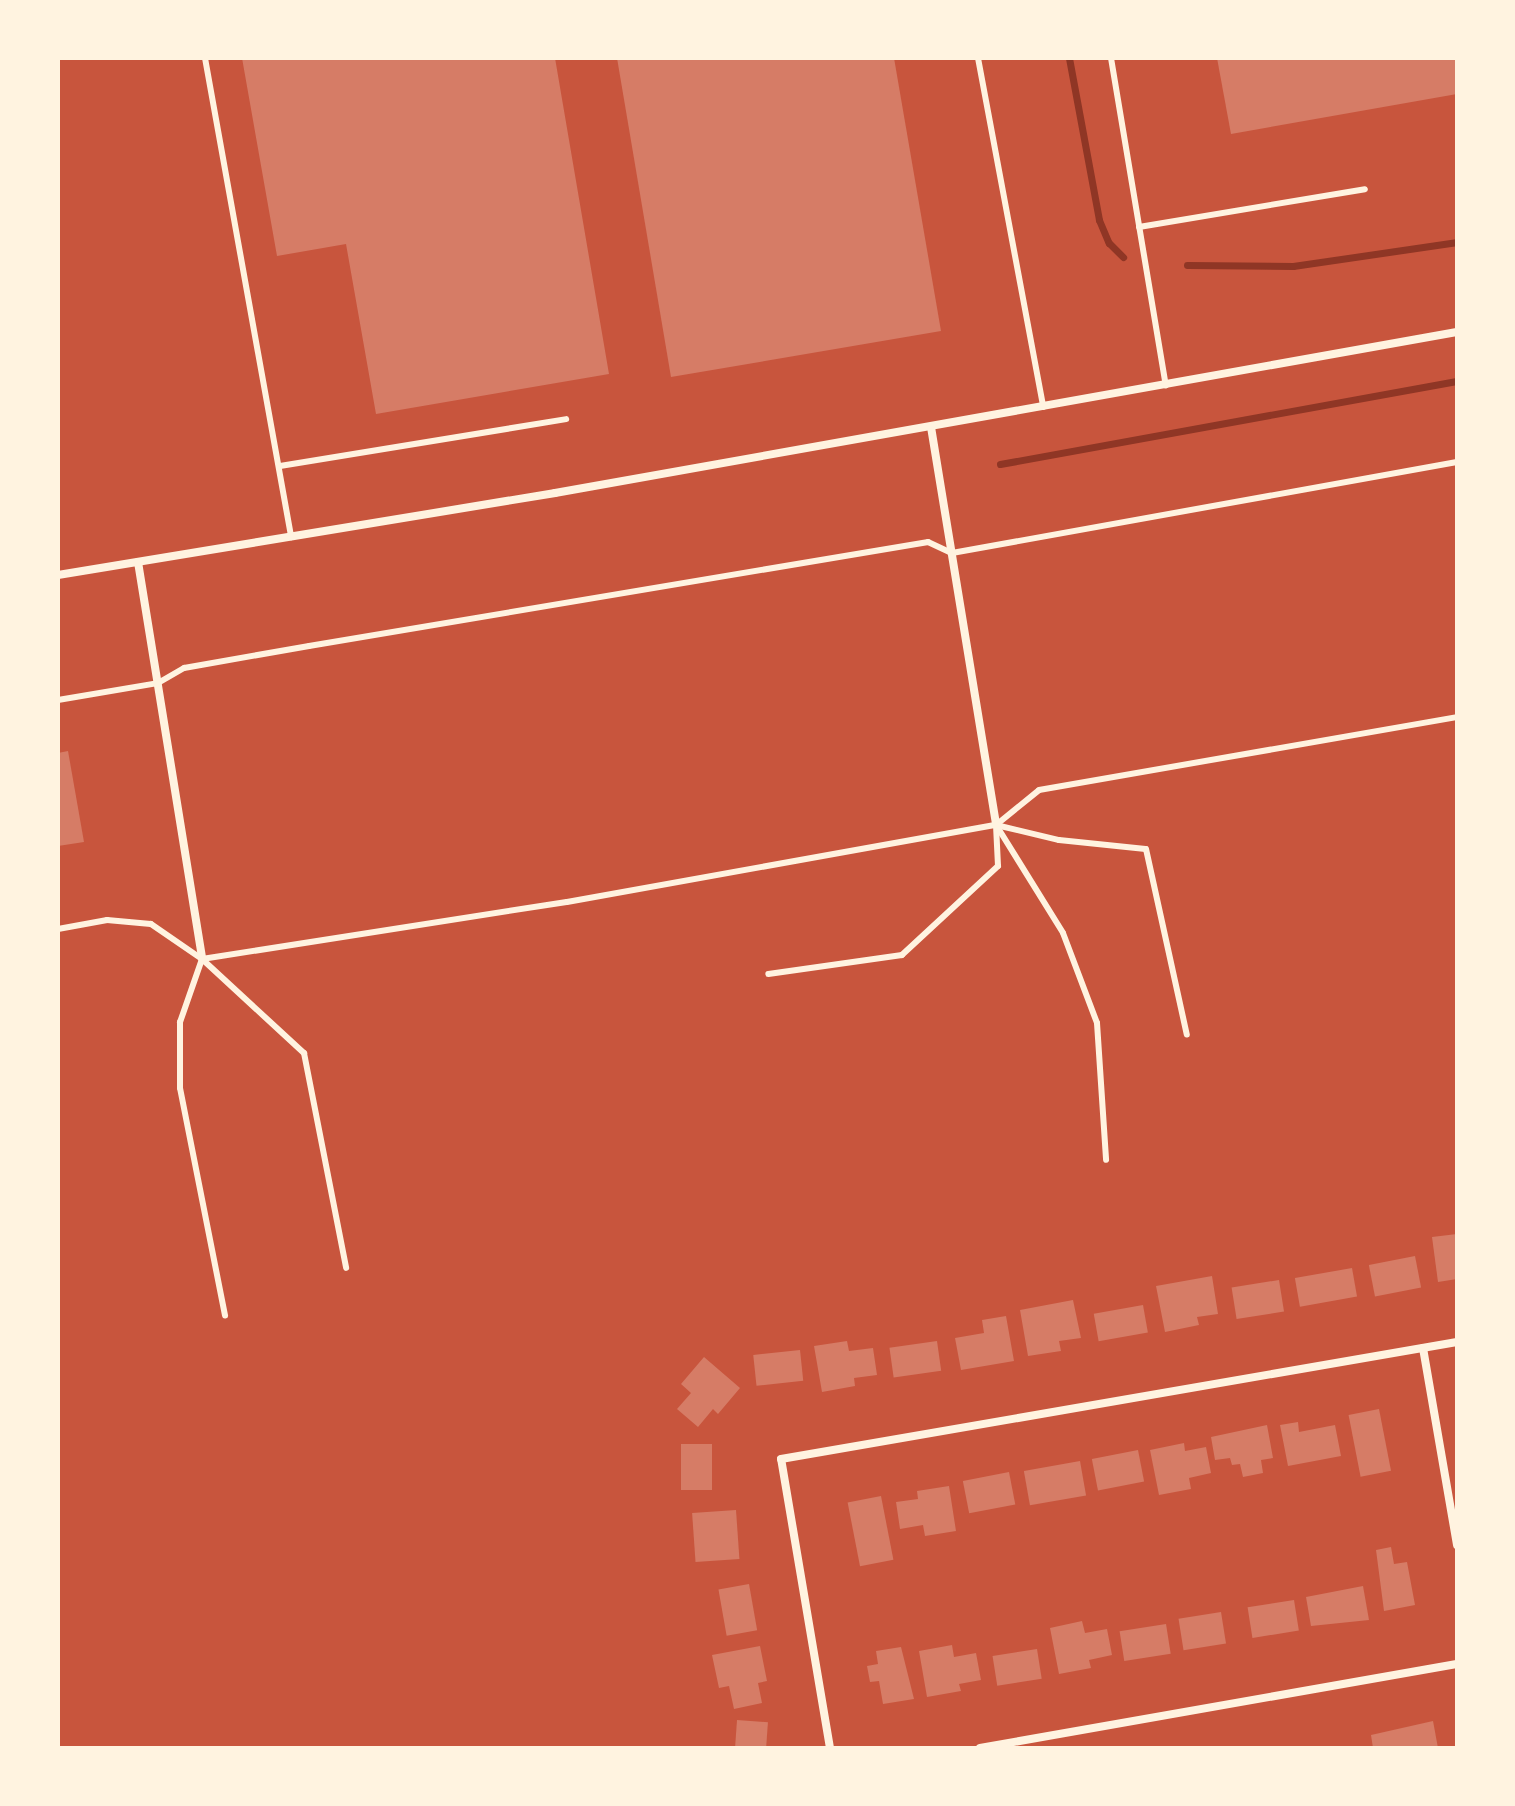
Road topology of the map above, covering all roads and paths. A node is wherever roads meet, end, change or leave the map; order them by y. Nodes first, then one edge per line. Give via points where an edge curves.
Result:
1 (205, 58) edge
2 (978, 58) edge
3 (1111, 58) edge
4 (1365, 189) dead end
5 (1139, 227) junction
6 (1457, 332) edge
7 (1166, 385) junction
8 (1043, 407) junction
9 (566, 419) dead end
10 (931, 427) junction
11 (1457, 462) edge
12 (280, 466) junction
13 (291, 537) junction
14 (952, 553) junction
15 (138, 562) junction
16 (58, 575) edge
17 (158, 683) junction
18 (58, 700) edge
19 (1457, 717) edge
20 (996, 825) junction
21 (58, 929) edge
22 (202, 959) junction
23 (768, 974) dead end
24 (1187, 1035) dead end
25 (1106, 1160) dead end
26 (346, 1268) dead end
27 (225, 1316) dead end
28 (1457, 1342) edge
29 (1423, 1348) junction
30 (1457, 1545) edge
31 (1457, 1664) edge
32 (830, 1748) edge
33 (980, 1748) edge

1 - 12 lane
2 - 8 lane
3 - 5 lane
4 - 5 lane
5 - 7 lane
6 - 7 street
7 - 8 street
8 - 10 street
9 - 12 lane
10 - 13 street
10 - 14 street
11 - 14 lane
12 - 13 lane
13 - 15 street
14 - 17 lane via 928,542 184,668
14 - 20 street
15 - 16 street
15 - 17 street
17 - 18 lane
17 - 22 street
19 - 20 lane via 1039,790
20 - 22 lane via 567,902
20 - 23 lane via 998,866 902,955
20 - 24 lane via 1059,840 1146,849
20 - 25 lane via 1063,933 1097,1023
21 - 22 lane via 107,920 151,924
22 - 26 lane via 304,1053
22 - 27 lane via 180,1022 180,1088
28 - 29 street
29 - 30 street
29 - 32 street via 781,1459
31 - 33 street

